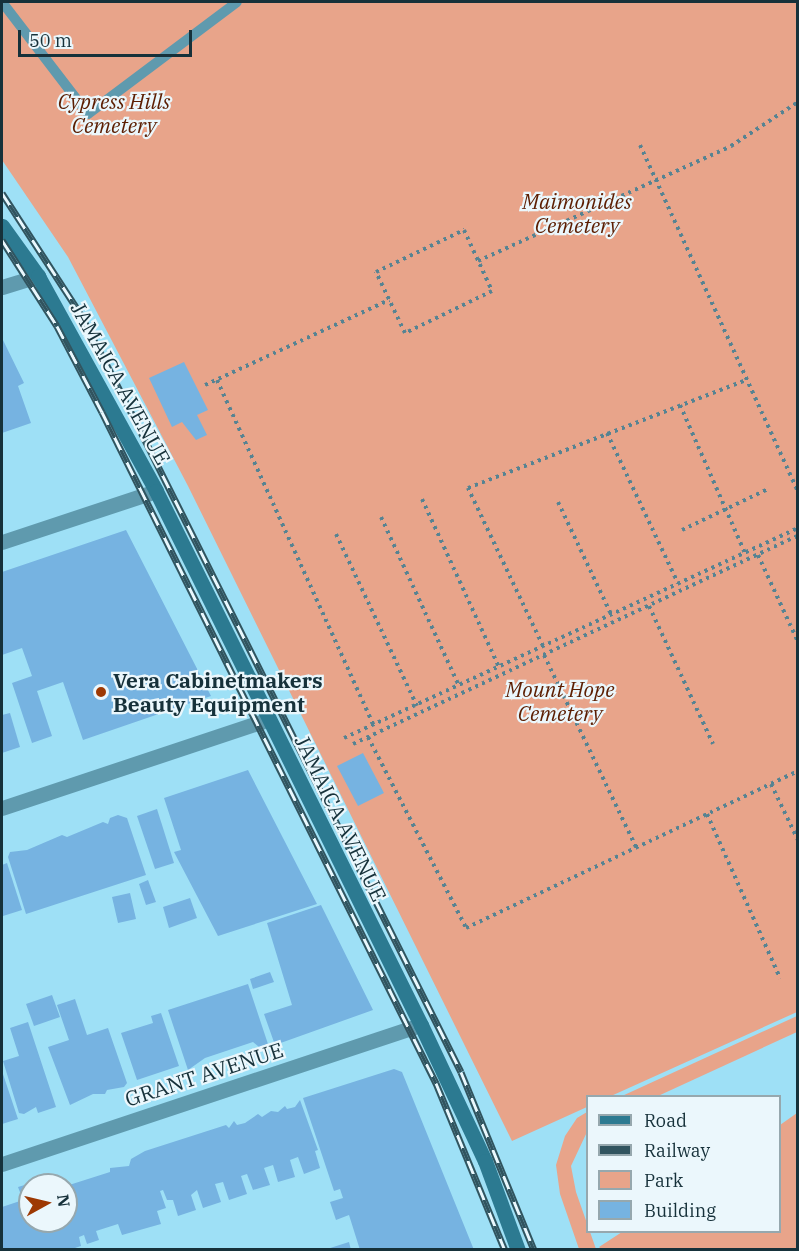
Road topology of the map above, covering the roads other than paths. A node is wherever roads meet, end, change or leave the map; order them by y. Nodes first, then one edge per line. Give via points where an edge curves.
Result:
1 (2, 2) edge
2 (237, 2) edge
3 (2, 226) edge
4 (38, 276) junction
5 (2, 287) edge
6 (156, 491) junction
7 (2, 542) edge
8 (269, 719) junction
9 (2, 808) edge
10 (421, 1025) junction
11 (2, 1164) edge
12 (518, 1250) edge

1 - 2 lane via 88,114
3 - 4 main road, JAMAICA AVENUE
4 - 5 street
4 - 6 main road, JAMAICA AVENUE
6 - 7 street
6 - 8 main road, JAMAICA AVENUE
8 - 9 street
8 - 10 main road, JAMAICA AVENUE
10 - 11 street, GRANT AVENUE
10 - 12 main road, JAMAICA AVENUE via 485,1161

